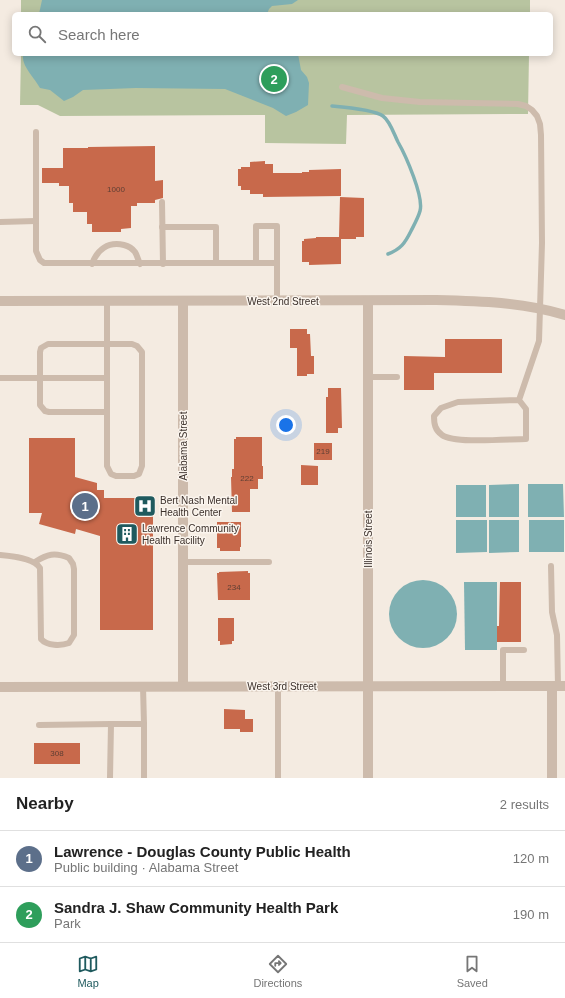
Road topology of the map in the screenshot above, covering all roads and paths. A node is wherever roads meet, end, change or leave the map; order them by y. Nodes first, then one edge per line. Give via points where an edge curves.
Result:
1 (342, 87) dead end
2 (36, 132) dead end
3 (162, 202) dead end
4 (36, 221) junction
5 (0, 222) edge
6 (162, 227) junction
7 (216, 263) junction
8 (256, 263) junction
9 (277, 263) junction
10 (92, 264) junction
11 (140, 264) junction
12 (162, 264) junction
13 (0, 301) edge
14 (107, 301) junction
15 (182, 301) junction
16 (277, 301) junction
17 (368, 301) junction
18 (540, 308) junction
19 (565, 315) edge
20 (107, 344) junction
21 (368, 377) junction
22 (397, 377) dead end
23 (0, 378) edge
24 (40, 378) junction
25 (107, 378) junction
26 (519, 400) junction
27 (107, 412) junction
28 (0, 555) edge
29 (35, 562) junction
30 (183, 562) junction
31 (269, 562) dead end
32 (551, 566) dead end
33 (524, 650) dead end
34 (143, 686) junction
35 (183, 686) junction
36 (278, 686) junction
37 (368, 686) junction
38 (503, 686) junction
39 (558, 686) edge
40 (0, 687) edge
41 (111, 724) junction
42 (144, 724) junction
43 (39, 725) dead end
44 (110, 778) edge
45 (144, 778) edge
46 (278, 778) edge
47 (368, 778) edge
48 (552, 778) edge

1 - 18 lane via 382,98 420,102 518,104 532,110 537,116 541,135
2 - 4 lane
3 - 6 lane
4 - 5 lane
4 - 10 lane via 36,251 40,260 50,264
6 - 7 lane via 216,227
6 - 12 lane
7 - 8 lane
7 - 12 lane
8 - 9 lane
8 - 9 lane via 256,226 277,226
9 - 16 lane
10 - 11 lane
10 - 11 lane via 98,252 114,244 131,248
11 - 12 lane
13 - 14 street, West 2nd Street
14 - 15 street, West 2nd Street
14 - 20 lane
15 - 16 street, West 2nd Street
15 - 30 street, Alabama Street
16 - 17 street, West 2nd Street
17 - 18 street, West 2nd Street via 482,301
17 - 21 street, Illinois Street
18 - 19 street, West 2nd Street
18 - 26 lane via 538,341
20 - 24 lane via 45,345 40,352
20 - 25 lane
20 - 27 lane via 132,344 142,352 142,466 139,474 116,476 108,470
21 - 22 lane
21 - 37 street, Illinois Street
23 - 24 lane
24 - 25 lane
24 - 27 lane via 40,405 45,411
25 - 27 lane
26 - 26 lane via 526,409 526,439 456,440 442,436 434,426 434,416 441,408 458,402
28 - 29 lane
29 - 29 lane via 40,568 41,639 48,644 69,643 74,635 73,564 68,558 50,554
30 - 31 lane
30 - 35 street, Alabama Street
32 - 39 lane
33 - 38 lane via 503,650
34 - 35 street, West 3rd Street
34 - 40 street, West 3rd Street
34 - 42 lane
35 - 36 street, West 3rd Street
36 - 37 street, West 3rd Street
36 - 46 lane
37 - 38 street, West 3rd Street
37 - 47 street, Illinois Street
38 - 39 street, West 3rd Street
39 - 48 street
41 - 42 lane
41 - 43 lane
41 - 44 lane
42 - 45 lane

